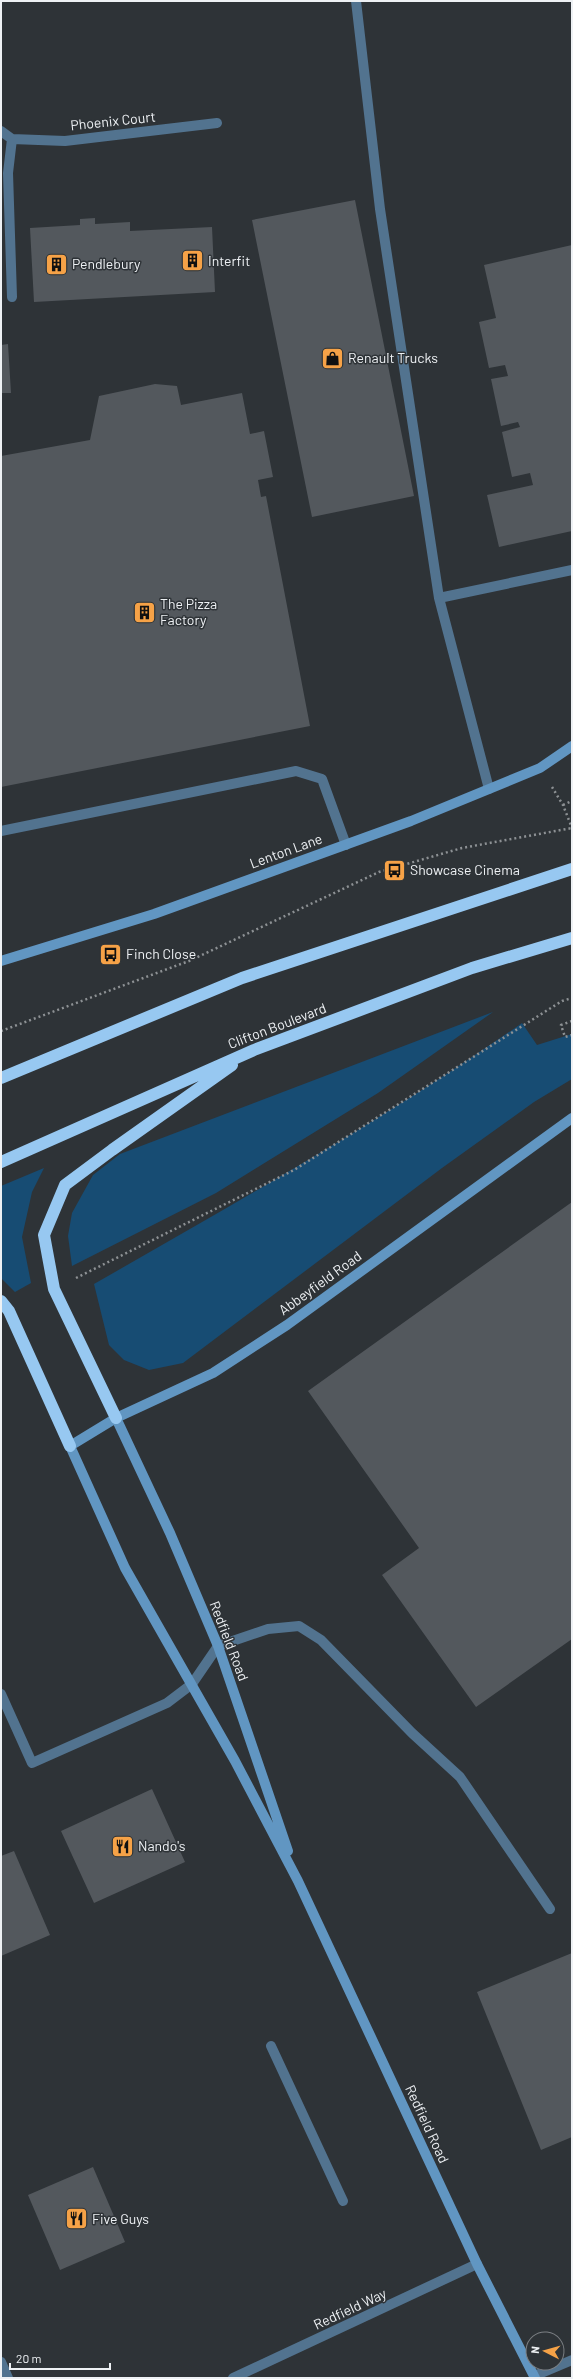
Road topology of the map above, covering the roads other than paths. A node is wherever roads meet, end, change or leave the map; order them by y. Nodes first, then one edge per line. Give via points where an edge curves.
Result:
1 (356, 1) edge
2 (217, 124) dead end
3 (1, 131) edge
4 (12, 139) junction
5 (12, 297) dead end
6 (572, 570) edge
7 (439, 598) junction
8 (572, 746) edge
9 (489, 789) junction
10 (1, 831) edge
11 (346, 845) junction
12 (572, 869) edge
13 (572, 938) edge
14 (1, 961) edge
15 (254, 1050) junction
16 (1, 1078) edge
17 (572, 1118) edge
18 (1, 1162) edge
19 (1, 1301) edge
20 (116, 1418) junction
21 (70, 1446) junction
22 (218, 1646) junction
23 (192, 1684) junction
24 (1, 1694) edge
25 (298, 1881) junction
26 (550, 1909) dead end
27 (271, 2046) dead end
28 (343, 2201) dead end
29 (477, 2264) junction
30 (572, 2360) edge
31 (1, 2362) edge
32 (535, 2377) edge
33 (8, 2378) edge
34 (233, 2378) edge

1 - 7 street via 380,210
2 - 4 street, Phoenix Court via 65,141
3 - 4 street
4 - 5 street via 8,173
6 - 7 street
7 - 9 street
8 - 9 street, Lenton Lane via 540,768
9 - 11 street, Lenton Lane
10 - 11 street via 296,771 322,779
11 - 14 street, Lenton Lane via 154,914
12 - 16 highway via 242,978
13 - 15 highway, Clifton Boulevard via 472,968
15 - 18 highway, Clifton Boulevard
15 - 20 highway via 65,1186 44,1235 54,1289
17 - 20 street, Abbeyfield Road via 280,1329 213,1373
19 - 21 highway via 9,1311
20 - 21 street, Abbeyfield Road
20 - 22 street, Redfield Road via 170,1533
21 - 23 street, Redfield Road via 125,1568
22 - 23 street
22 - 25 street, Redfield Road
22 - 26 street via 268,1630 299,1626 321,1640 412,1734 460,1777
23 - 24 street via 167,1703 32,1763
23 - 25 street, Redfield Road
25 - 29 street, Redfield Road
27 - 28 street
29 - 32 street, Redfield Road
29 - 34 street, Redfield Way
30 - 32 street
31 - 33 street

